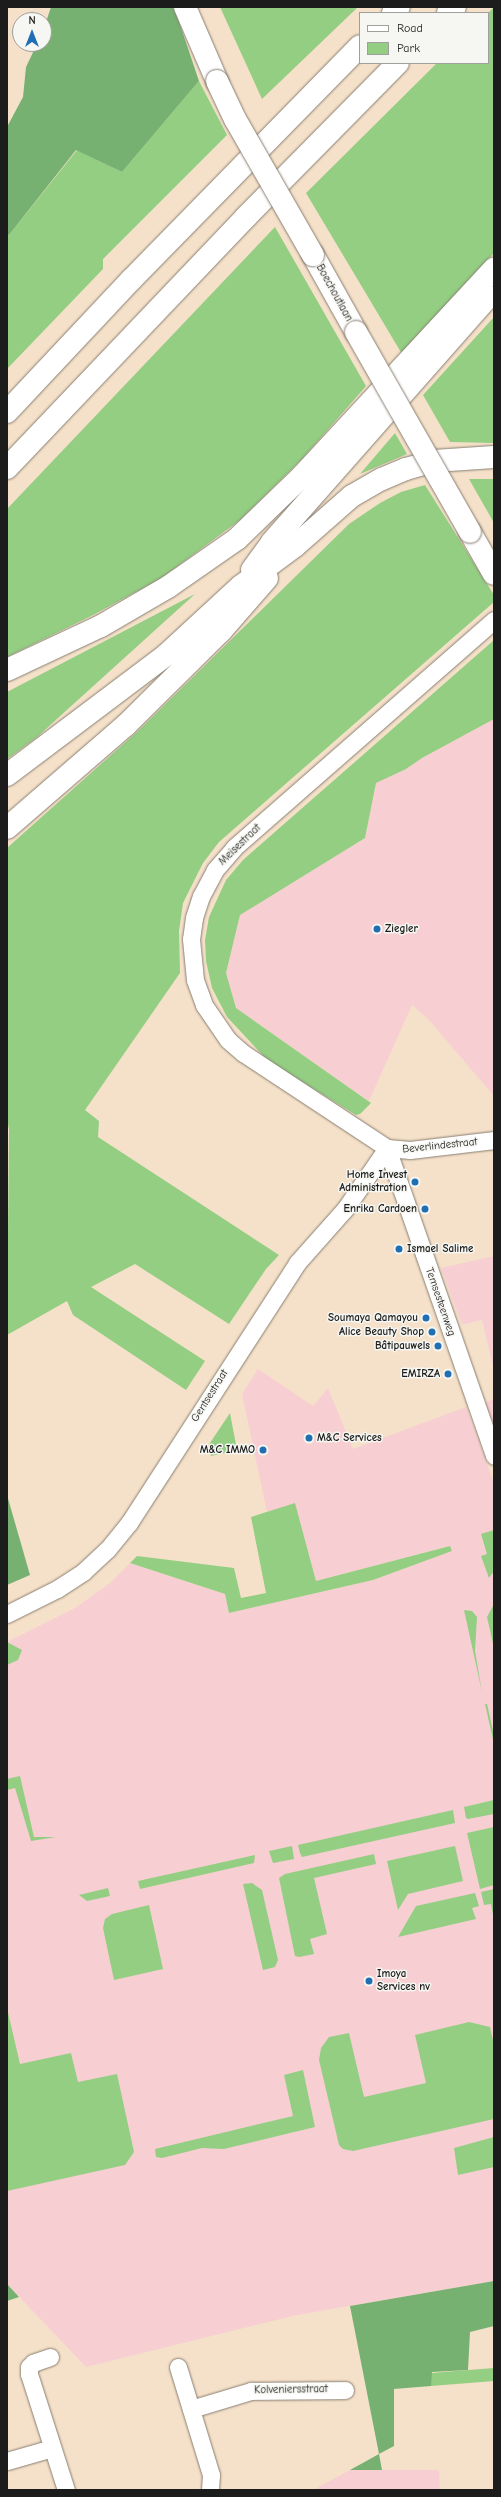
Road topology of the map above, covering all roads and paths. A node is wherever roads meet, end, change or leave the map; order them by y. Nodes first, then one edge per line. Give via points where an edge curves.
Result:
1 (185, 7) edge
2 (359, 47) edge
3 (397, 64) edge
4 (494, 269) edge
5 (494, 290) edge
6 (7, 412) edge
7 (494, 457) edge
8 (7, 468) edge
9 (295, 546) junction
10 (494, 574) edge
11 (241, 586) junction
12 (490, 624) edge
13 (7, 670) edge
14 (7, 775) edge
15 (7, 828) edge
16 (494, 1140) edge
17 (387, 1148) junction
18 (494, 1456) edge
19 (7, 1614) edge
20 (50, 2357) dead end
21 (178, 2367) dead end
22 (345, 2390) dead end
23 (191, 2409) junction
24 (52, 2448) junction
25 (7, 2461) edge
26 (66, 2490) edge
27 (210, 2490) edge

1 - 10 main road, Boechoutlaan, bridge via 235,119
2 - 6 main road
3 - 8 main road via 256,206
4 - 13 main road via 304,474 237,539 168,587 114,618
5 - 11 main road via 272,542
7 - 9 main road via 434,461 382,479 352,496
9 - 11 main road
9 - 15 main road via 221,631 126,725
11 - 14 main road via 166,655
12 - 17 street, Meisestraat via 234,848 207,884 194,918 191,949 197,987 210,1015 228,1040
16 - 17 street, Beverlindestraat via 410,1150
17 - 18 street, Temsesteenweg
17 - 19 street, Gentsestraat via 345,1209 297,1263 129,1523 107,1550 84,1572
20 - 24 street via 33,2363 28,2371
21 - 23 street
22 - 23 street, Kolveniersstraat via 256,2390
23 - 27 street via 211,2475
24 - 25 street
24 - 26 street

